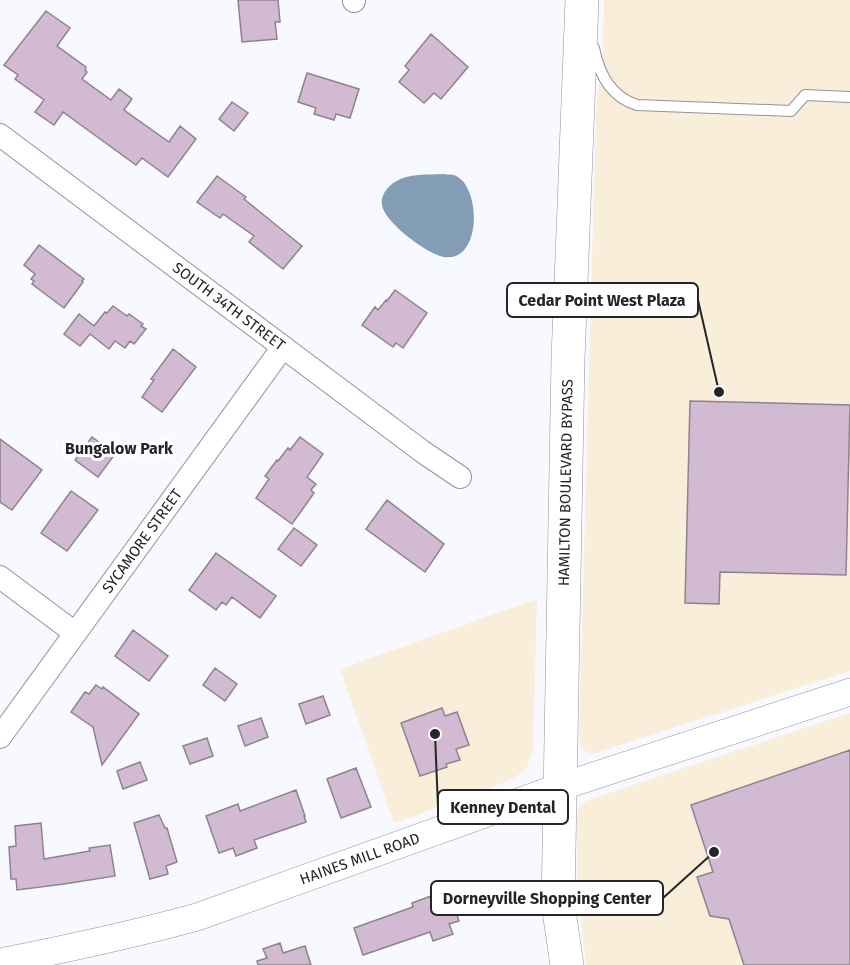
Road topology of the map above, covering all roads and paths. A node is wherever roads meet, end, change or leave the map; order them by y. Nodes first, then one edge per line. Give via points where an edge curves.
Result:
1 (584, 0) edge
2 (850, 97) edge
3 (0, 135) edge
4 (282, 346) junction
5 (460, 477) dead end
6 (0, 577) edge
7 (75, 633) junction
8 (850, 692) edge
9 (0, 737) edge
10 (560, 787) junction
11 (0, 962) edge
12 (567, 965) edge

1 - 2 lane via 597,63 608,85 626,101 637,105 791,111 806,96
1 - 10 main road, HAMILTON BOULEVARD BYPASS via 568,359
3 - 4 street, SOUTH 34TH STREET
4 - 5 street, SOUTH 34TH STREET
4 - 7 street, SYCAMORE STREET
6 - 7 street
7 - 9 street, SYCAMORE STREET
8 - 10 street, HAINES MILL ROAD
10 - 11 street, HAINES MILL ROAD via 197,917 75,948
10 - 12 main road, HAMILTON BOULEVARD BYPASS via 558,904

